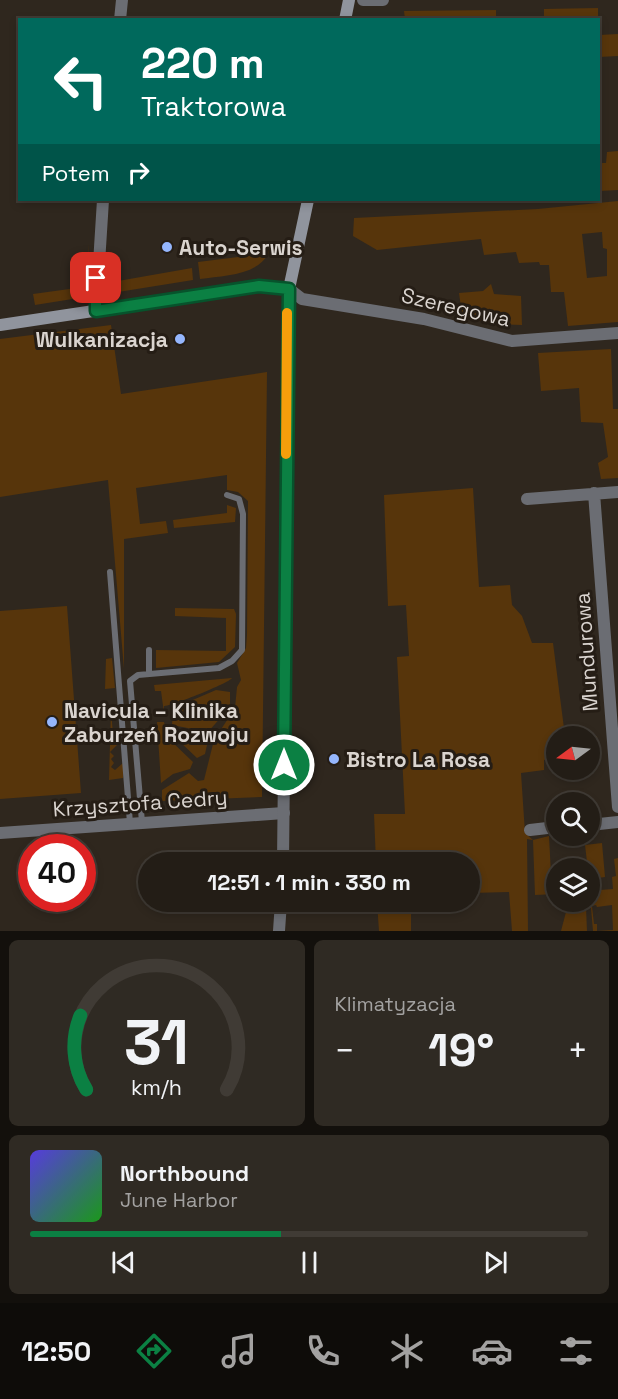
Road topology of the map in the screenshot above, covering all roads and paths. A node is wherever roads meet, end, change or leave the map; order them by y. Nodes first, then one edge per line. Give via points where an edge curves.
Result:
1 (122, 0) edge
2 (349, 0) edge
3 (363, 0) edge
4 (382, 0) edge
5 (120, 18) edge
6 (345, 18) edge
7 (104, 201) edge
8 (308, 201) edge
9 (289, 289) junction
10 (96, 311) junction
11 (0, 325) edge
12 (618, 333) edge
13 (618, 492) edge
14 (594, 493) junction
15 (227, 495) dead end
16 (527, 500) dead end
17 (110, 572) dead end
18 (618, 633) edge
19 (605, 634) junction
20 (149, 650) dead end
21 (149, 674) junction
22 (618, 807) edge
23 (284, 813) junction
24 (136, 822) junction
25 (618, 822) edge
26 (600, 824) edge
27 (546, 828) edge
28 (530, 830) dead end
29 (0, 833) edge
30 (283, 852) edge
31 (280, 912) edge
32 (279, 931) edge

1 - 5 street
2 - 6 main road
3 - 4 street
7 - 10 street
8 - 9 main road
9 - 10 main road via 259,286
9 - 12 street, Szeregowa via 302,299 424,319 496,339 530,341
9 - 23 street
10 - 11 main road
13 - 14 street
14 - 16 street
14 - 19 street, Mundurowa
15 - 21 lane via 239,499 243,514 242,650 224,667
17 - 24 lane
18 - 19 street
19 - 22 street, Mundurowa
20 - 21 lane
21 - 24 lane via 134,677 130,685
23 - 24 street, Krzysztofa Cedry
23 - 30 street
24 - 29 street, Krzysztofa Cedry
25 - 26 street
27 - 28 street
31 - 32 street

